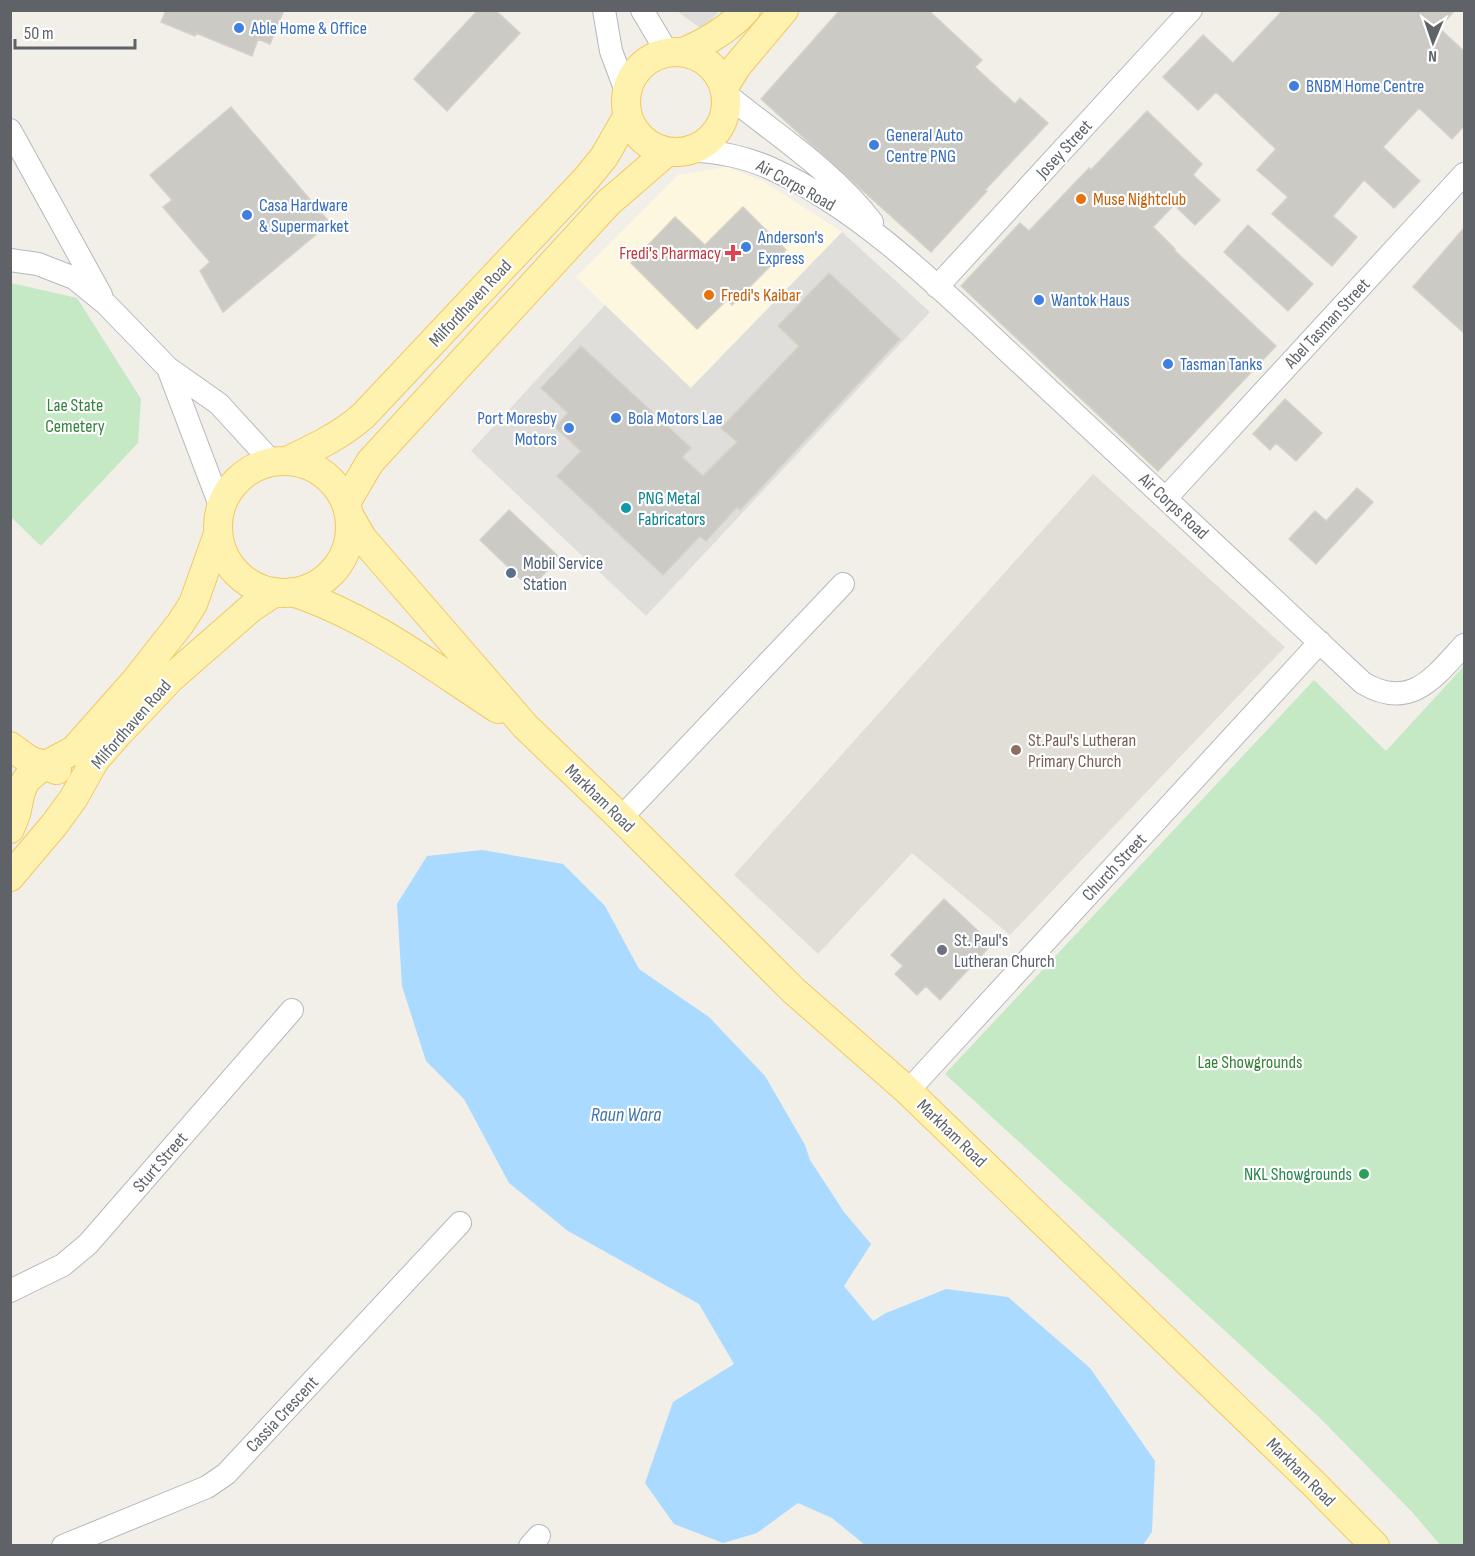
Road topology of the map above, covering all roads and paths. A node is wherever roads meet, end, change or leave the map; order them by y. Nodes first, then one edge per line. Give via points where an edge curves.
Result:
1 (604, 10) edge
2 (642, 10) edge
3 (746, 10) edge
4 (784, 10) edge
5 (1191, 10) edge
6 (675, 52) junction
7 (725, 90) junction
8 (627, 104) junction
9 (10, 130) edge
10 (678, 151) junction
11 (1464, 174) edge
12 (893, 249) junction
13 (10, 260) edge
14 (937, 286) junction
15 (106, 304) junction
16 (168, 368) junction
17 (279, 462) junction
18 (1166, 498) junction
19 (348, 510) junction
20 (220, 521) junction
21 (843, 584) dead end
22 (284, 592) junction
23 (1320, 642) junction
24 (1464, 645) edge
25 (525, 726) junction
26 (10, 746) edge
27 (45, 766) junction
28 (69, 804) junction
29 (13, 808) edge
30 (621, 818) junction
31 (10, 877) edge
32 (292, 1010) dead end
33 (908, 1091) junction
34 (460, 1223) dead end
35 (10, 1291) edge
36 (63, 1545) edge
37 (1375, 1545) edge

1 - 8 street
2 - 6 street
3 - 6 main road via 705,43
4 - 7 main road via 738,66
5 - 14 street, Josey Street
6 - 7 main road via 698,56 711,65
6 - 8 main road via 648,59 634,73
7 - 10 main road via 726,110 712,138 698,147
7 - 12 street, Air Corps Road via 841,186
8 - 10 main road via 633,130 642,140 654,147
8 - 17 main road, Milfordhaven Road via 604,157 586,179 363,416 326,443
9 - 15 street
10 - 12 street, Air Corps Road via 740,156 772,169 813,191
10 - 19 main road, Milfordhaven Road via 608,203 374,457 360,476
11 - 18 street, Abel Tasman Street
12 - 14 street, Air Corps Road
13 - 15 street via 38,264 74,278
14 - 18 street, Air Corps Road
15 - 16 street
16 - 17 street via 219,404
16 - 20 street
17 - 19 main road via 300,463 320,471 335,485
17 - 20 main road via 259,466 241,477 227,493
18 - 23 street, Air Corps Road
19 - 22 main road via 349,538 342,558 330,574 312,586
19 - 25 main road, Markham Road via 363,539
20 - 22 main road via 224,555 236,573 254,585
20 - 27 main road, Milfordhaven Road via 193,604 180,624 74,750
21 - 30 street
22 - 25 main road, Markham Road via 319,601 347,614
22 - 28 main road, Milfordhaven Road via 251,608 171,678 95,760
23 - 24 street, Air Corps Road via 1363,683 1388,694 1416,690
23 - 33 street, Church Street
25 - 30 main road, Markham Road
26 - 27 main road
27 - 28 main road via 60,772 72,785
27 - 29 main road, Milfordhaven Road via 26,780
28 - 29 main road via 49,818
28 - 31 main road, Milfordhaven Road
30 - 33 main road, Markham Road via 794,991
32 - 35 street, Sturt Street via 88,1244 63,1265
33 - 37 main road, Markham Road
34 - 36 street, Cassia Crescent via 226,1474 207,1487

